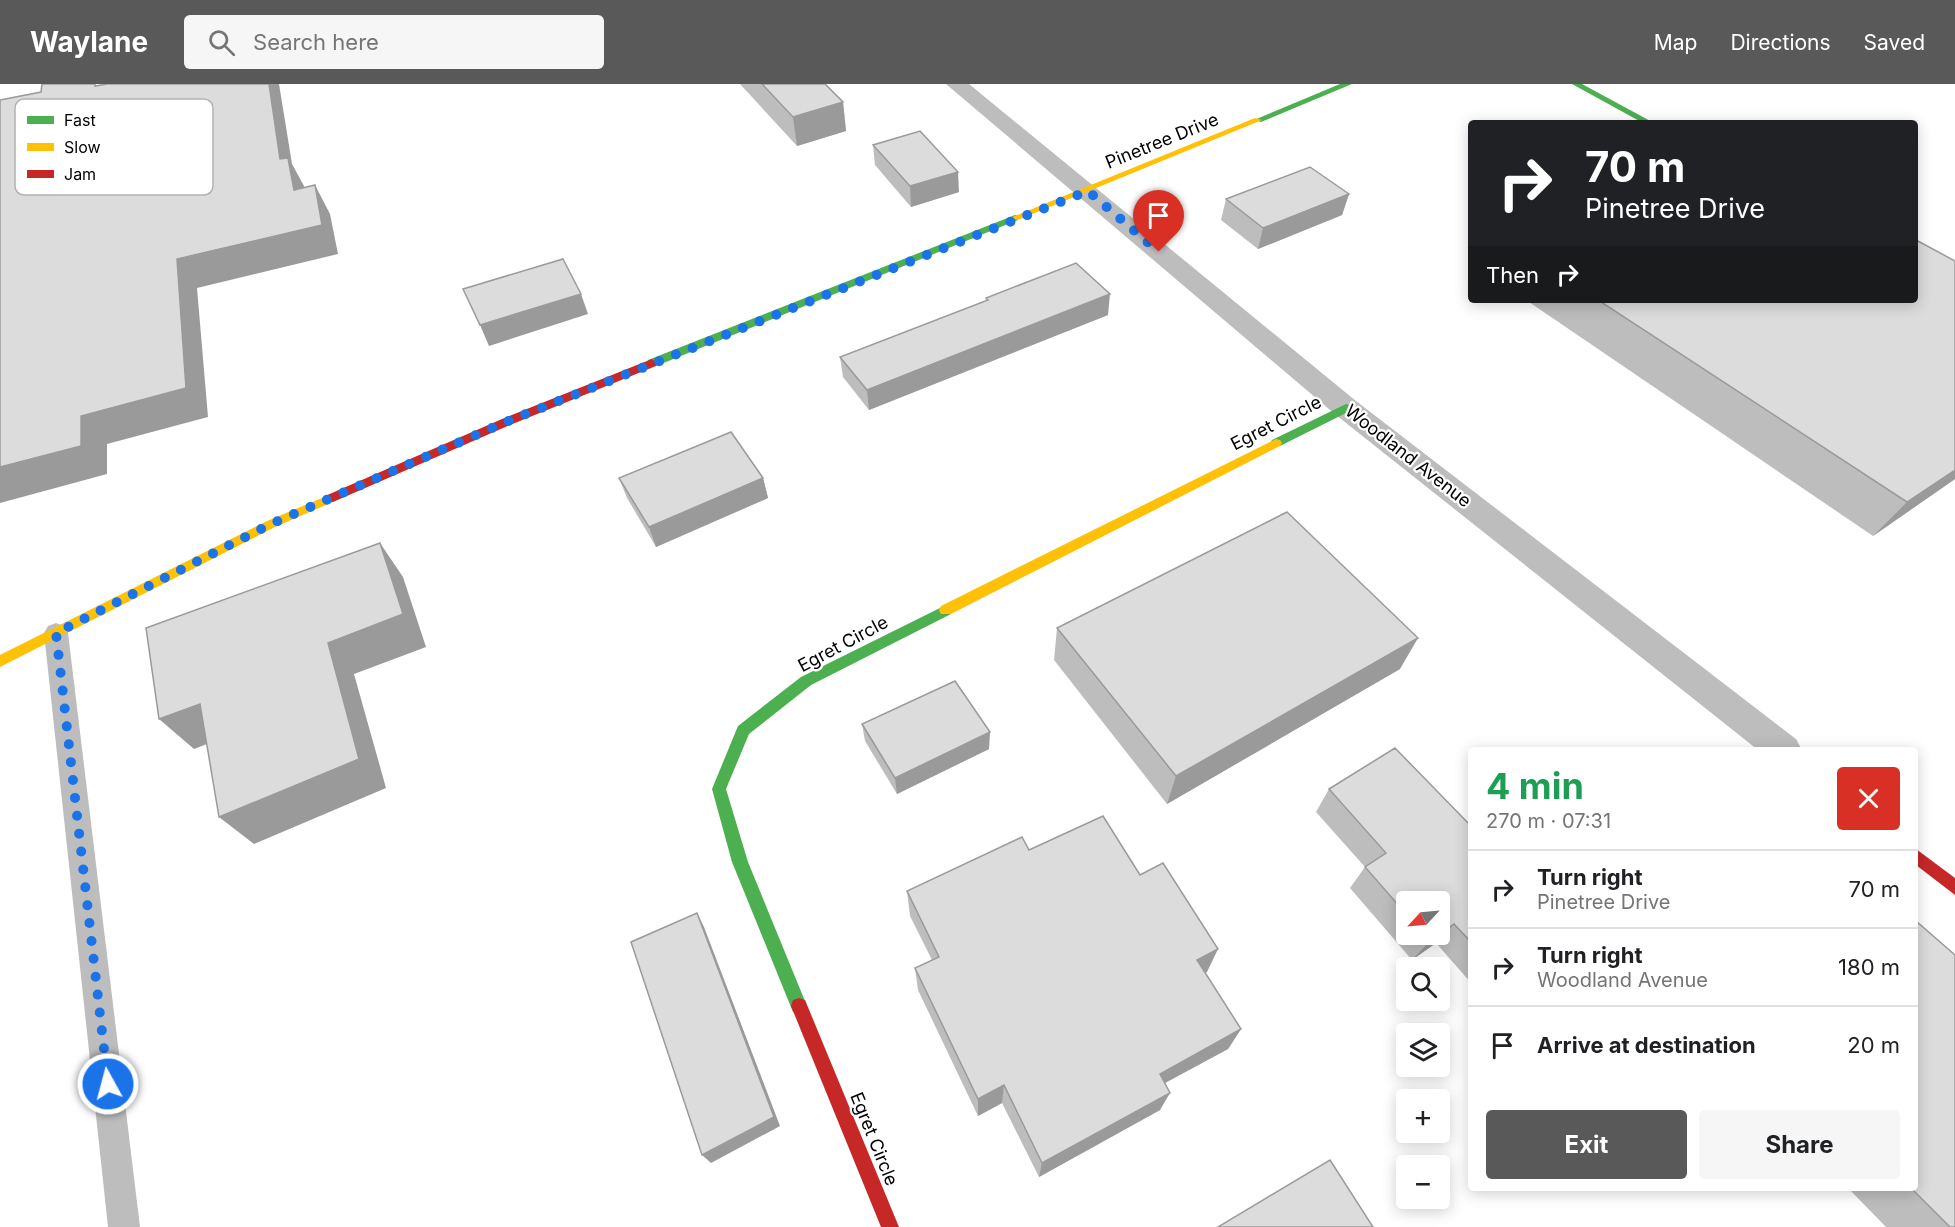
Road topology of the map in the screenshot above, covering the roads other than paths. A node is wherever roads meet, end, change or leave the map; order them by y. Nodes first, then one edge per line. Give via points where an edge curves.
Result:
1 (956, 84) edge
2 (1348, 84) edge
3 (1576, 84) edge
4 (1644, 120) edge
5 (1088, 191) junction
6 (1346, 408) junction
7 (56, 633) junction
8 (0, 661) edge
9 (1780, 747) edge
10 (1918, 858) edge
11 (1955, 888) edge
12 (124, 1227) edge
13 (890, 1227) edge

1 - 5 street, Woodland Avenue
2 - 5 street, Pinetree Drive
3 - 4 street
5 - 6 street, Woodland Avenue
5 - 7 street, Pinetree Drive via 506,422 271,524
6 - 9 street, Woodland Avenue
6 - 13 street, Egret Circle via 806,681 743,730 720,789 740,862
7 - 8 street, Pinetree Drive
7 - 12 lane
10 - 11 street

